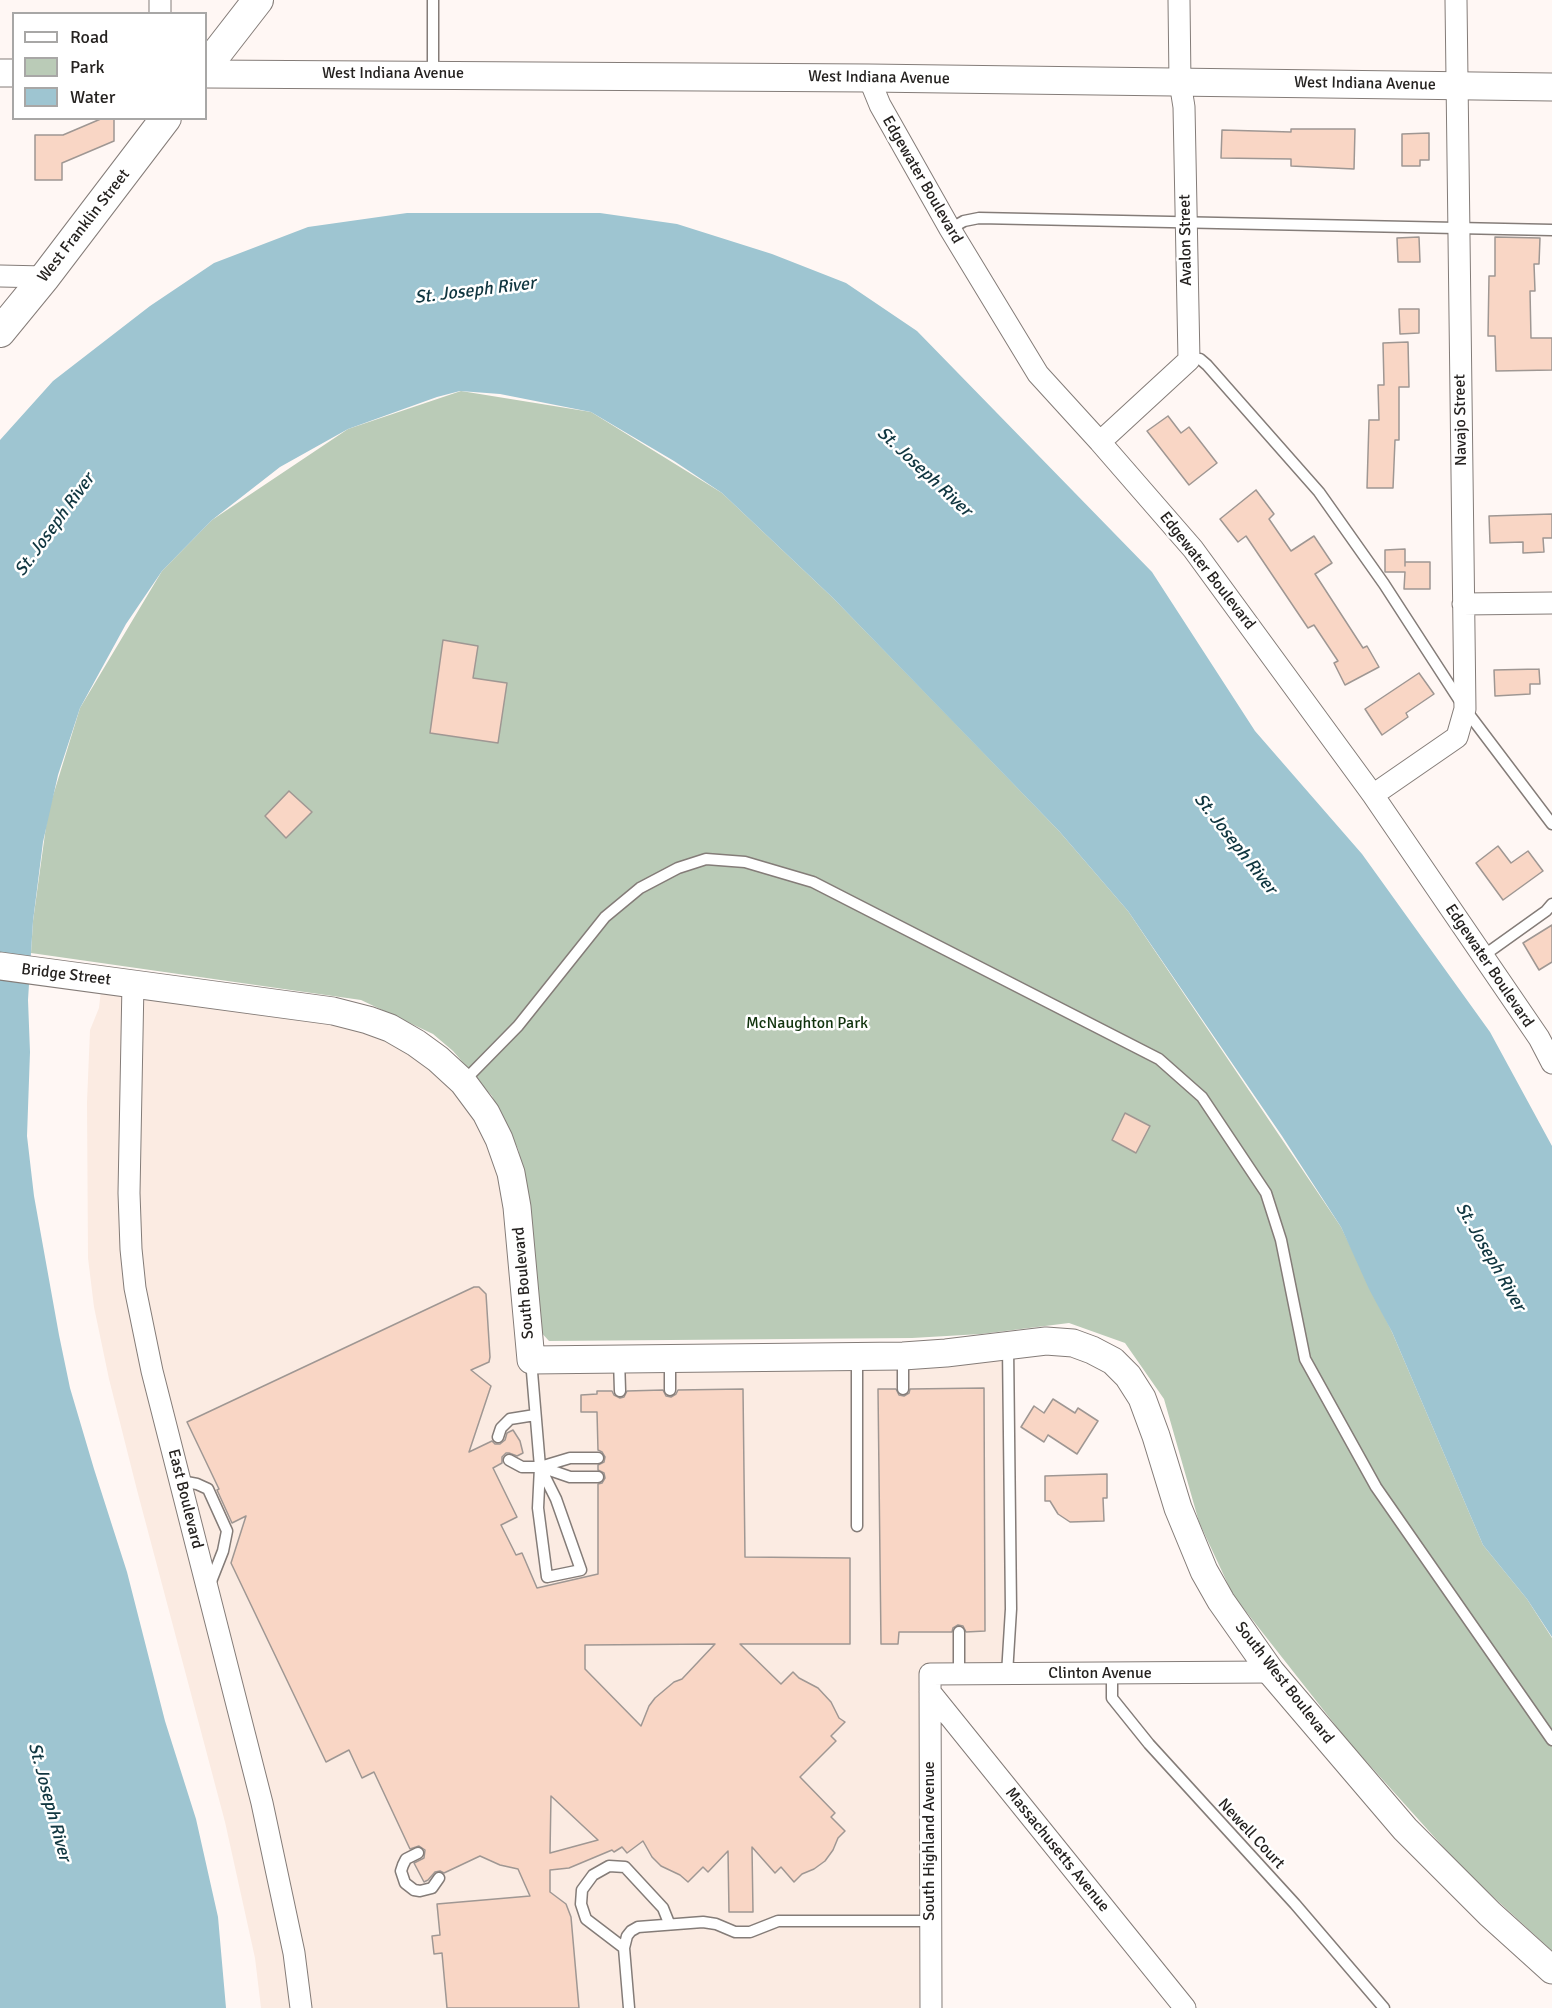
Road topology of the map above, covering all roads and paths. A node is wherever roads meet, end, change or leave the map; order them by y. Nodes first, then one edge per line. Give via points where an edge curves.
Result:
1 (258, 0) edge
2 (433, 0) edge
3 (1179, 0) edge
4 (1456, 0) edge
5 (207, 66) edge
6 (207, 74) edge
7 (434, 74) junction
8 (868, 78) junction
9 (1180, 82) junction
10 (1458, 85) junction
11 (1552, 87) edge
12 (164, 120) edge
13 (1185, 223) junction
14 (1459, 228) junction
15 (950, 229) junction
16 (1552, 230) edge
17 (0, 276) edge
18 (45, 277) junction
19 (0, 332) edge
20 (1189, 360) junction
21 (1100, 442) junction
22 (1552, 603) edge
23 (1464, 604) junction
24 (1465, 710) junction
25 (1372, 795) junction
26 (1552, 824) edge
27 (1552, 904) edge
28 (1483, 956) junction
29 (0, 966) edge
30 (133, 983) junction
31 (1552, 1063) edge
32 (463, 1082) junction
33 (1008, 1346) junction
34 (1092, 1350) joint
35 (856, 1356) junction
36 (903, 1356) junction
37 (670, 1358) junction
38 (619, 1359) junction
39 (531, 1360) junction
40 (903, 1389) dead end
41 (670, 1390) dead end
42 (620, 1391) dead end
43 (536, 1415) junction
44 (498, 1437) dead end
45 (598, 1458) dead end
46 (509, 1460) dead end
47 (540, 1467) junction
48 (598, 1477) dead end
49 (181, 1481) junction
50 (857, 1526) dead end
51 (207, 1590) junction
52 (959, 1632) dead end
53 (1271, 1672) junction
54 (959, 1674) junction
55 (1007, 1674) junction
56 (1112, 1674) junction
57 (930, 1683) junction
58 (1552, 1740) edge
59 (418, 1853) dead end
60 (438, 1878) dead end
61 (931, 1921) junction
62 (669, 1923) junction
63 (624, 1948) junction
64 (1552, 1970) edge
65 (301, 2008) edge
66 (629, 2008) edge
67 (931, 2008) edge
68 (1185, 2008) edge
69 (1384, 2008) edge

1 - 5 main road
2 - 7 lane
3 - 9 street, Avalon Street
4 - 10 street, Navajo Street
6 - 7 street, West Indiana Avenue
7 - 8 street, West Indiana Avenue
8 - 9 street, West Indiana Avenue
8 - 15 street, Edgewater Boulevard
9 - 10 street, West Indiana Avenue
9 - 13 street, Avalon Street via 1184,107
10 - 11 street, West Indiana Avenue
10 - 14 street, Navajo Street
12 - 18 main road, West Franklin Street
13 - 14 lane
13 - 15 lane via 979,218
13 - 20 street, Avalon Street
14 - 16 lane
14 - 23 street, Navajo Street
15 - 21 street, Edgewater Boulevard via 1038,374
17 - 18 street
18 - 19 main road, West Franklin Street
20 - 21 street
20 - 24 lane via 1200,359 1207,365 1319,492
21 - 25 street, Edgewater Boulevard via 1193,549
22 - 23 street
23 - 24 street, Navajo Street
24 - 25 street, Navajo Street via 1457,737
24 - 26 lane
25 - 28 street, Edgewater Boulevard
27 - 28 lane
28 - 31 street, Edgewater Boulevard
29 - 30 street, Bridge Street
30 - 32 street, South Boulevard via 333,1011 368,1020 416,1042
30 - 49 street, East Boulevard via 131,1250 141,1323
32 - 39 street, South Boulevard via 486,1113 511,1173
32 - 58 lane via 519,1026 605,917 640,888 678,868 706,859 745,862 813,882 1159,1059 1202,1097 1266,1193 1281,1240 1305,1359 1376,1487
33 - 34 street, South Boulevard via 1046,1341 1073,1343
33 - 36 street, South Boulevard
33 - 55 lane via 1011,1609
34 - 53 street, South West Boulevard via 1113,1361 1142,1398 1178,1509 1204,1571
35 - 36 street, South Boulevard
35 - 37 street, South Boulevard
35 - 50 lane
36 - 40 lane
37 - 38 street, South Boulevard
37 - 41 lane
38 - 39 street, South Boulevard
38 - 42 lane
39 - 43 lane
43 - 44 lane via 510,1419
43 - 47 lane
45 - 47 lane via 570,1458
46 - 47 lane via 522,1467
47 - 47 lane via 538,1508 547,1577 581,1570 556,1499
47 - 48 lane via 570,1477
49 - 51 street, East Boulevard
49 - 51 lane via 208,1489 227,1531
51 - 65 street, East Boulevard via 274,1856
52 - 54 lane
53 - 56 street, Clinton Avenue
53 - 64 street, South West Boulevard via 1405,1829
54 - 55 street, Clinton Avenue
54 - 57 street, Clinton Avenue
55 - 56 street, Clinton Avenue
56 - 69 lane, Newell Court via 1113,1698 1149,1744
57 - 61 street, South Highland Avenue
57 - 68 street, Massachusetts Avenue
59 - 60 lane via 403,1864 405,1883 420,1891 432,1888
61 - 62 lane via 778,1921 750,1932 735,1932 703,1922
61 - 67 street, South Highland Avenue
62 - 63 lane via 638,1927 627,1936
62 - 63 lane via 663,1908 625,1867 609,1866 593,1875 582,1890 581,1904 586,1919
63 - 66 lane

